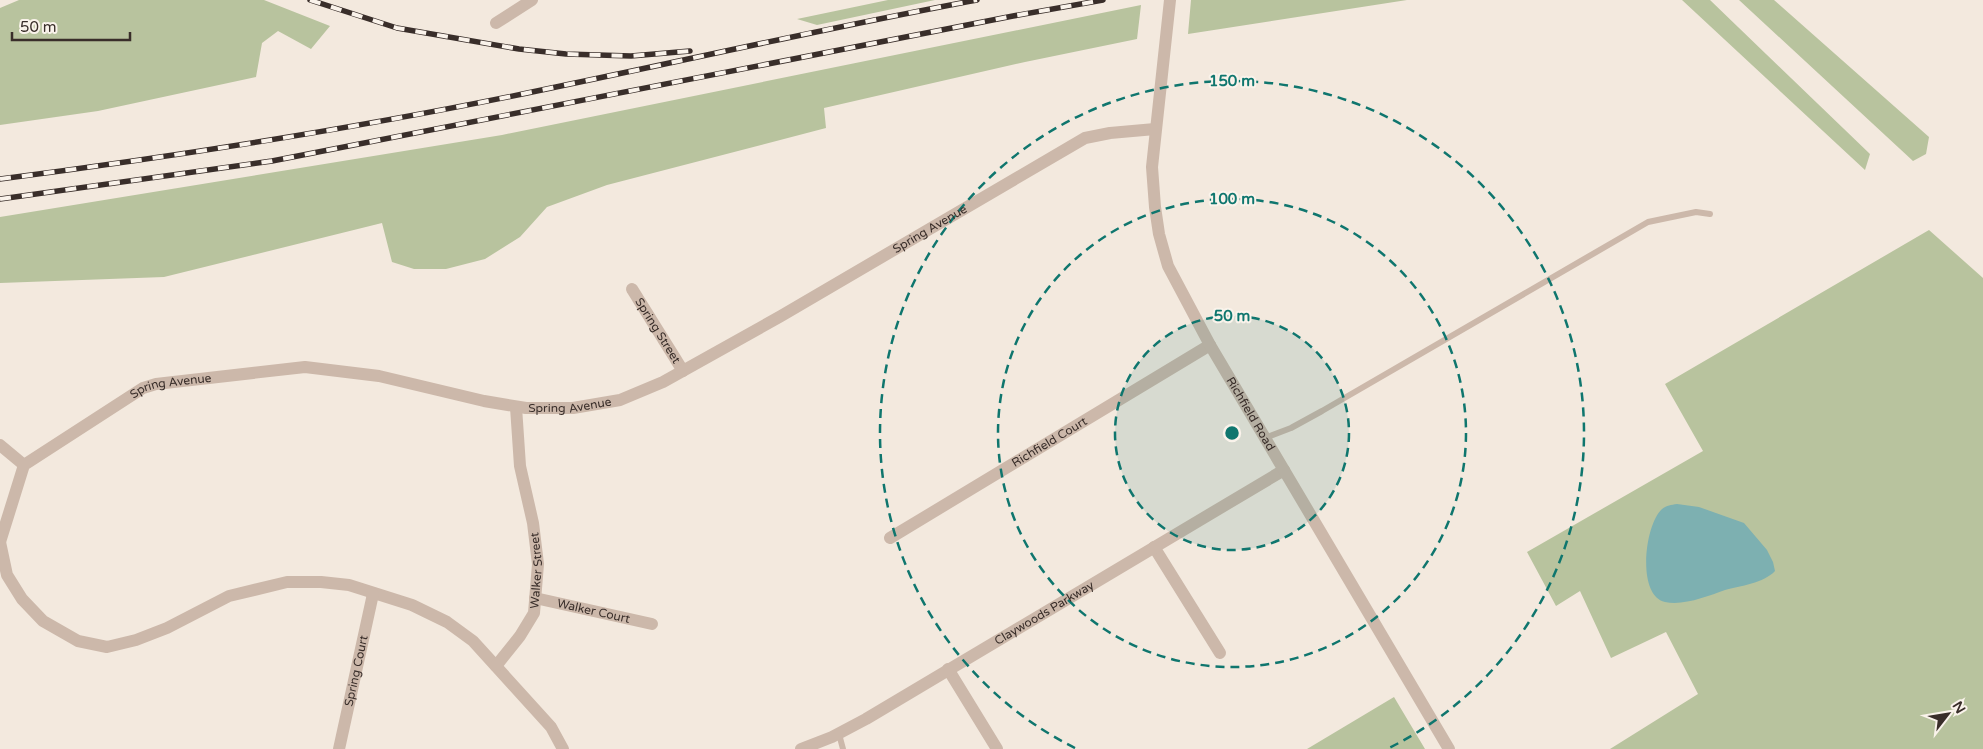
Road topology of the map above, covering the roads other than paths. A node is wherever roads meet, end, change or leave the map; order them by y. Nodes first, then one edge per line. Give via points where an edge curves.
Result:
1 (532, 0) edge
2 (1170, 0) edge
3 (496, 23) dead end
4 (1155, 129) junction
5 (1710, 214) dead end
6 (632, 289) dead end
7 (1210, 345) junction
8 (683, 371) junction
9 (516, 406) junction
10 (1265, 438) junction
11 (0, 445) edge
12 (24, 465) junction
13 (1284, 470) junction
14 (890, 538) dead end
15 (0, 542) edge
16 (1154, 547) junction
17 (373, 594) junction
18 (535, 598) junction
19 (652, 624) dead end
20 (1220, 653) dead end
21 (496, 666) junction
22 (948, 669) junction
23 (839, 734) junction
24 (338, 749) edge
25 (563, 749) edge
26 (801, 749) edge
27 (843, 749) edge
28 (997, 749) edge
29 (1449, 749) edge

1 - 3 street
2 - 4 street, Richfield Road
4 - 7 street, Richfield Road via 1152,167 1155,207 1168,266
4 - 8 street, Spring Avenue via 1085,138
5 - 10 lane via 1696,212 1648,222 1299,424
6 - 8 street, Spring Street
7 - 10 street, Richfield Road
7 - 14 street, Richfield Court
8 - 9 street, Spring Avenue via 620,400 573,408
9 - 12 street, Spring Avenue via 379,376 306,367 165,383 143,388
9 - 18 street, Walker Street via 520,466 538,564
10 - 13 street, Richfield Road
11 - 12 street
12 - 15 street
13 - 16 street, Claywoods Parkway
13 - 29 street, Richfield Road
15 - 17 street via 7,575 22,599 43,621 78,640 108,647 167,628 229,596 286,582 349,585
16 - 20 street
16 - 22 street, Claywoods Parkway
17 - 21 street via 412,605 447,622 473,641
17 - 24 street, Spring Court
18 - 19 street, Walker Court
18 - 21 street, Walker Street via 534,613
21 - 25 street via 551,726
22 - 23 street, Claywoods Parkway
22 - 28 street
23 - 26 street, Claywoods Parkway
23 - 27 lane

